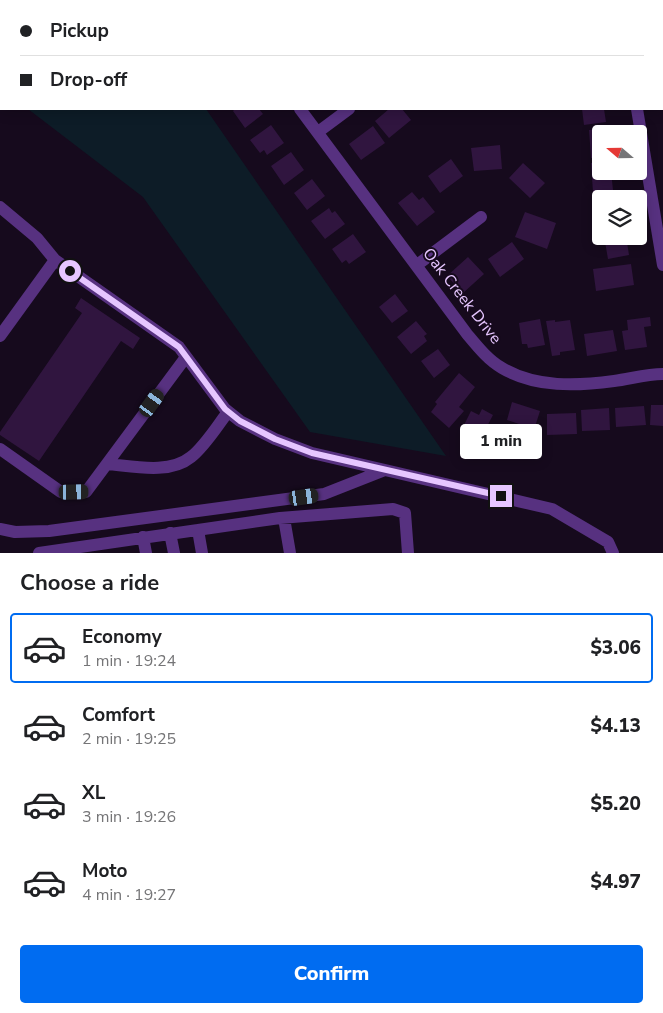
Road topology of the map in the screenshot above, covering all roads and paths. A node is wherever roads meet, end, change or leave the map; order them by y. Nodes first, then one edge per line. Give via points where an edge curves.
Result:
1 (301, 110) edge
2 (348, 110) edge
3 (637, 110) edge
4 (318, 132) junction
5 (0, 207) edge
6 (481, 217) dead end
7 (55, 260) junction
8 (417, 265) junction
9 (663, 265) edge
10 (0, 336) edge
11 (186, 356) junction
12 (663, 374) edge
13 (228, 412) junction
14 (0, 449) edge
15 (107, 464) junction
16 (385, 470) junction
17 (284, 518) junction
18 (0, 529) edge
19 (198, 530) junction
20 (170, 533) junction
21 (143, 537) junction
22 (116, 547) edge
23 (40, 553) edge
24 (146, 553) edge
25 (174, 553) edge
26 (202, 553) edge
27 (290, 553) edge
28 (408, 553) edge
29 (613, 553) edge

1 - 4 street, Oak Creek Drive
2 - 4 street
3 - 9 street
4 - 8 street, Oak Creek Drive
5 - 7 street via 37,238
6 - 8 street
7 - 10 street
7 - 11 street via 179,347
8 - 12 street, Oak Creek Drive via 467,334 501,368 524,378 553,384 580,385
11 - 13 street
11 - 15 street
13 - 15 street via 191,458 173,466
13 - 16 street via 275,439 312,453
14 - 15 street via 61,492 86,492
16 - 18 street via 324,494 48,531
16 - 29 street via 552,509 608,542
17 - 19 street
17 - 27 street
17 - 28 street via 393,509 405,513
19 - 20 street
19 - 26 street
20 - 21 street
20 - 25 street
21 - 22 street
21 - 24 street
22 - 23 street

